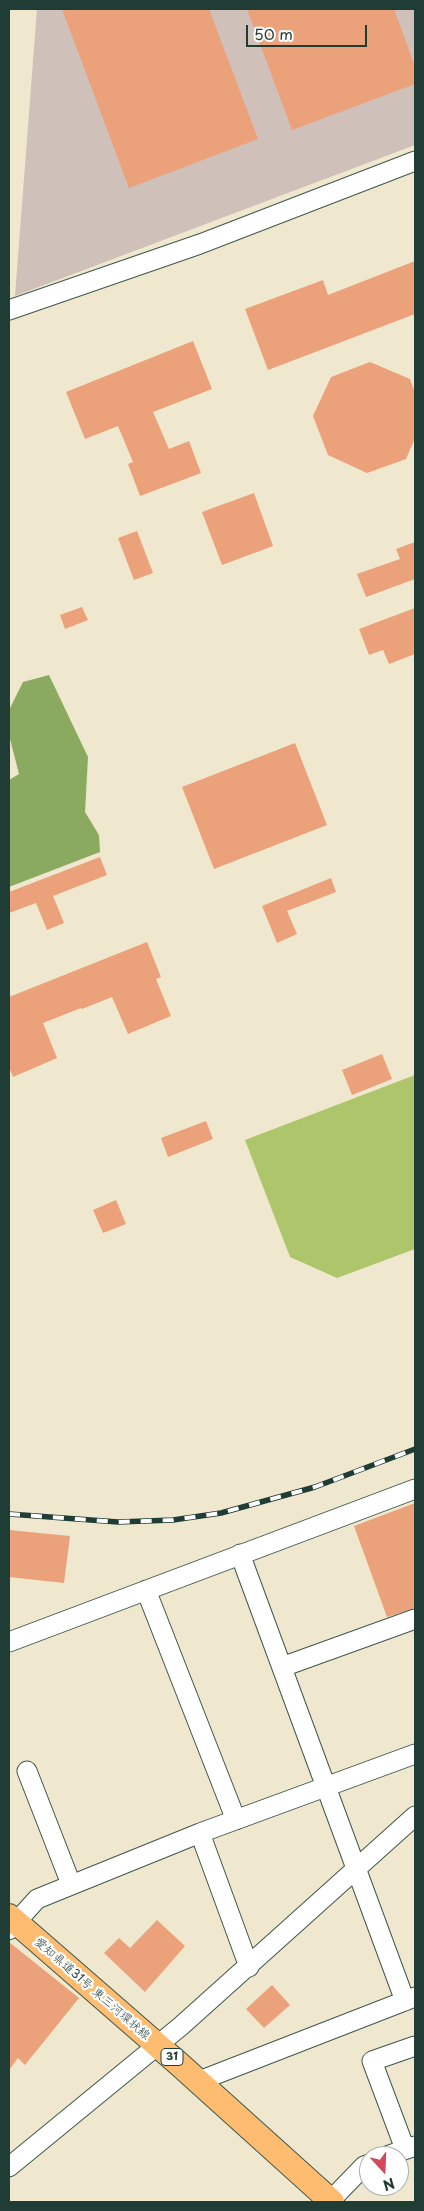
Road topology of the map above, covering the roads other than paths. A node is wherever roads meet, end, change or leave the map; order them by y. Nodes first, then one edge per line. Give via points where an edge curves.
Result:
1 (415, 161) edge
2 (9, 310) edge
3 (415, 1489) edge
4 (240, 1554) junction
5 (146, 1590) junction
6 (415, 1619) edge
7 (9, 1642) edge
8 (282, 1667) junction
9 (415, 1754) edge
10 (28, 1771) dead end
11 (326, 1787) junction
12 (415, 1816) edge
13 (236, 1820) junction
14 (200, 1833) junction
15 (357, 1870) junction
16 (71, 1884) junction
17 (11, 1922) edge
18 (249, 1967) junction
19 (410, 1999) edge
20 (158, 2046) junction
21 (415, 2046) edge
22 (199, 2081) junction
23 (410, 2147) edge
24 (9, 2167) edge
25 (359, 2171) edge
26 (331, 2202) edge

1 - 2 street via 200,244
3 - 4 street
4 - 5 street
4 - 8 street
5 - 7 street
5 - 13 street
6 - 8 street
8 - 11 street
9 - 11 street
10 - 16 street
11 - 13 street
11 - 15 street
12 - 15 street
13 - 14 street
14 - 16 street
14 - 18 street
15 - 18 street
15 - 19 street
16 - 17 street via 37,1898
17 - 20 main road, 愛知県道31号 東三河環状線 / 31
18 - 20 street
19 - 22 street
20 - 22 main road, 愛知県道31号 東三河環状線 / 31
20 - 24 street
21 - 23 street via 372,2061
22 - 26 main road, 愛知県道31号 東三河環状線 / 31
25 - 26 street

